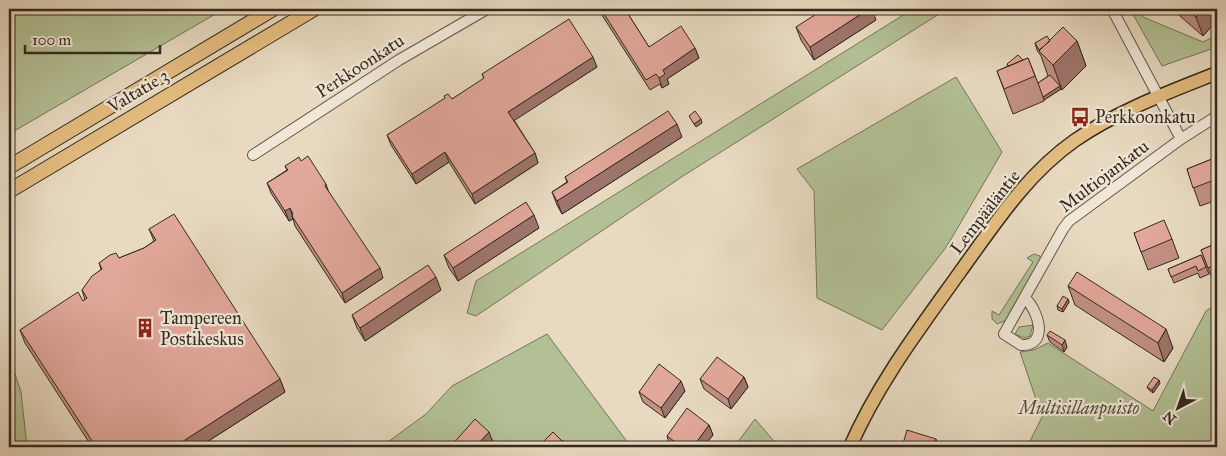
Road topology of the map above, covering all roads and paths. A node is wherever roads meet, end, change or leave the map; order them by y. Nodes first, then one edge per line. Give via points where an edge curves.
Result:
1 (273, 9) edge
2 (314, 9) edge
3 (487, 9) edge
4 (1112, 9) edge
5 (1217, 73) edge
6 (1160, 97) junction
7 (1217, 116) edge
8 (1181, 139) junction
9 (253, 155) dead end
10 (9, 167) edge
11 (9, 191) edge
12 (1024, 298) dead end
13 (850, 447) edge

1 - 10 highway, Valtatie 3
2 - 11 highway, Valtatie 3
3 - 9 street, Perkkoonkatu via 400,60
4 - 6 street
5 - 6 main road, Lempääläntie
6 - 8 street
6 - 13 main road, Lempääläntie via 1075,141 1024,187 992,226 876,393
7 - 8 street, Multiojankatu
8 - 12 street, Multiojankatu via 1069,221

